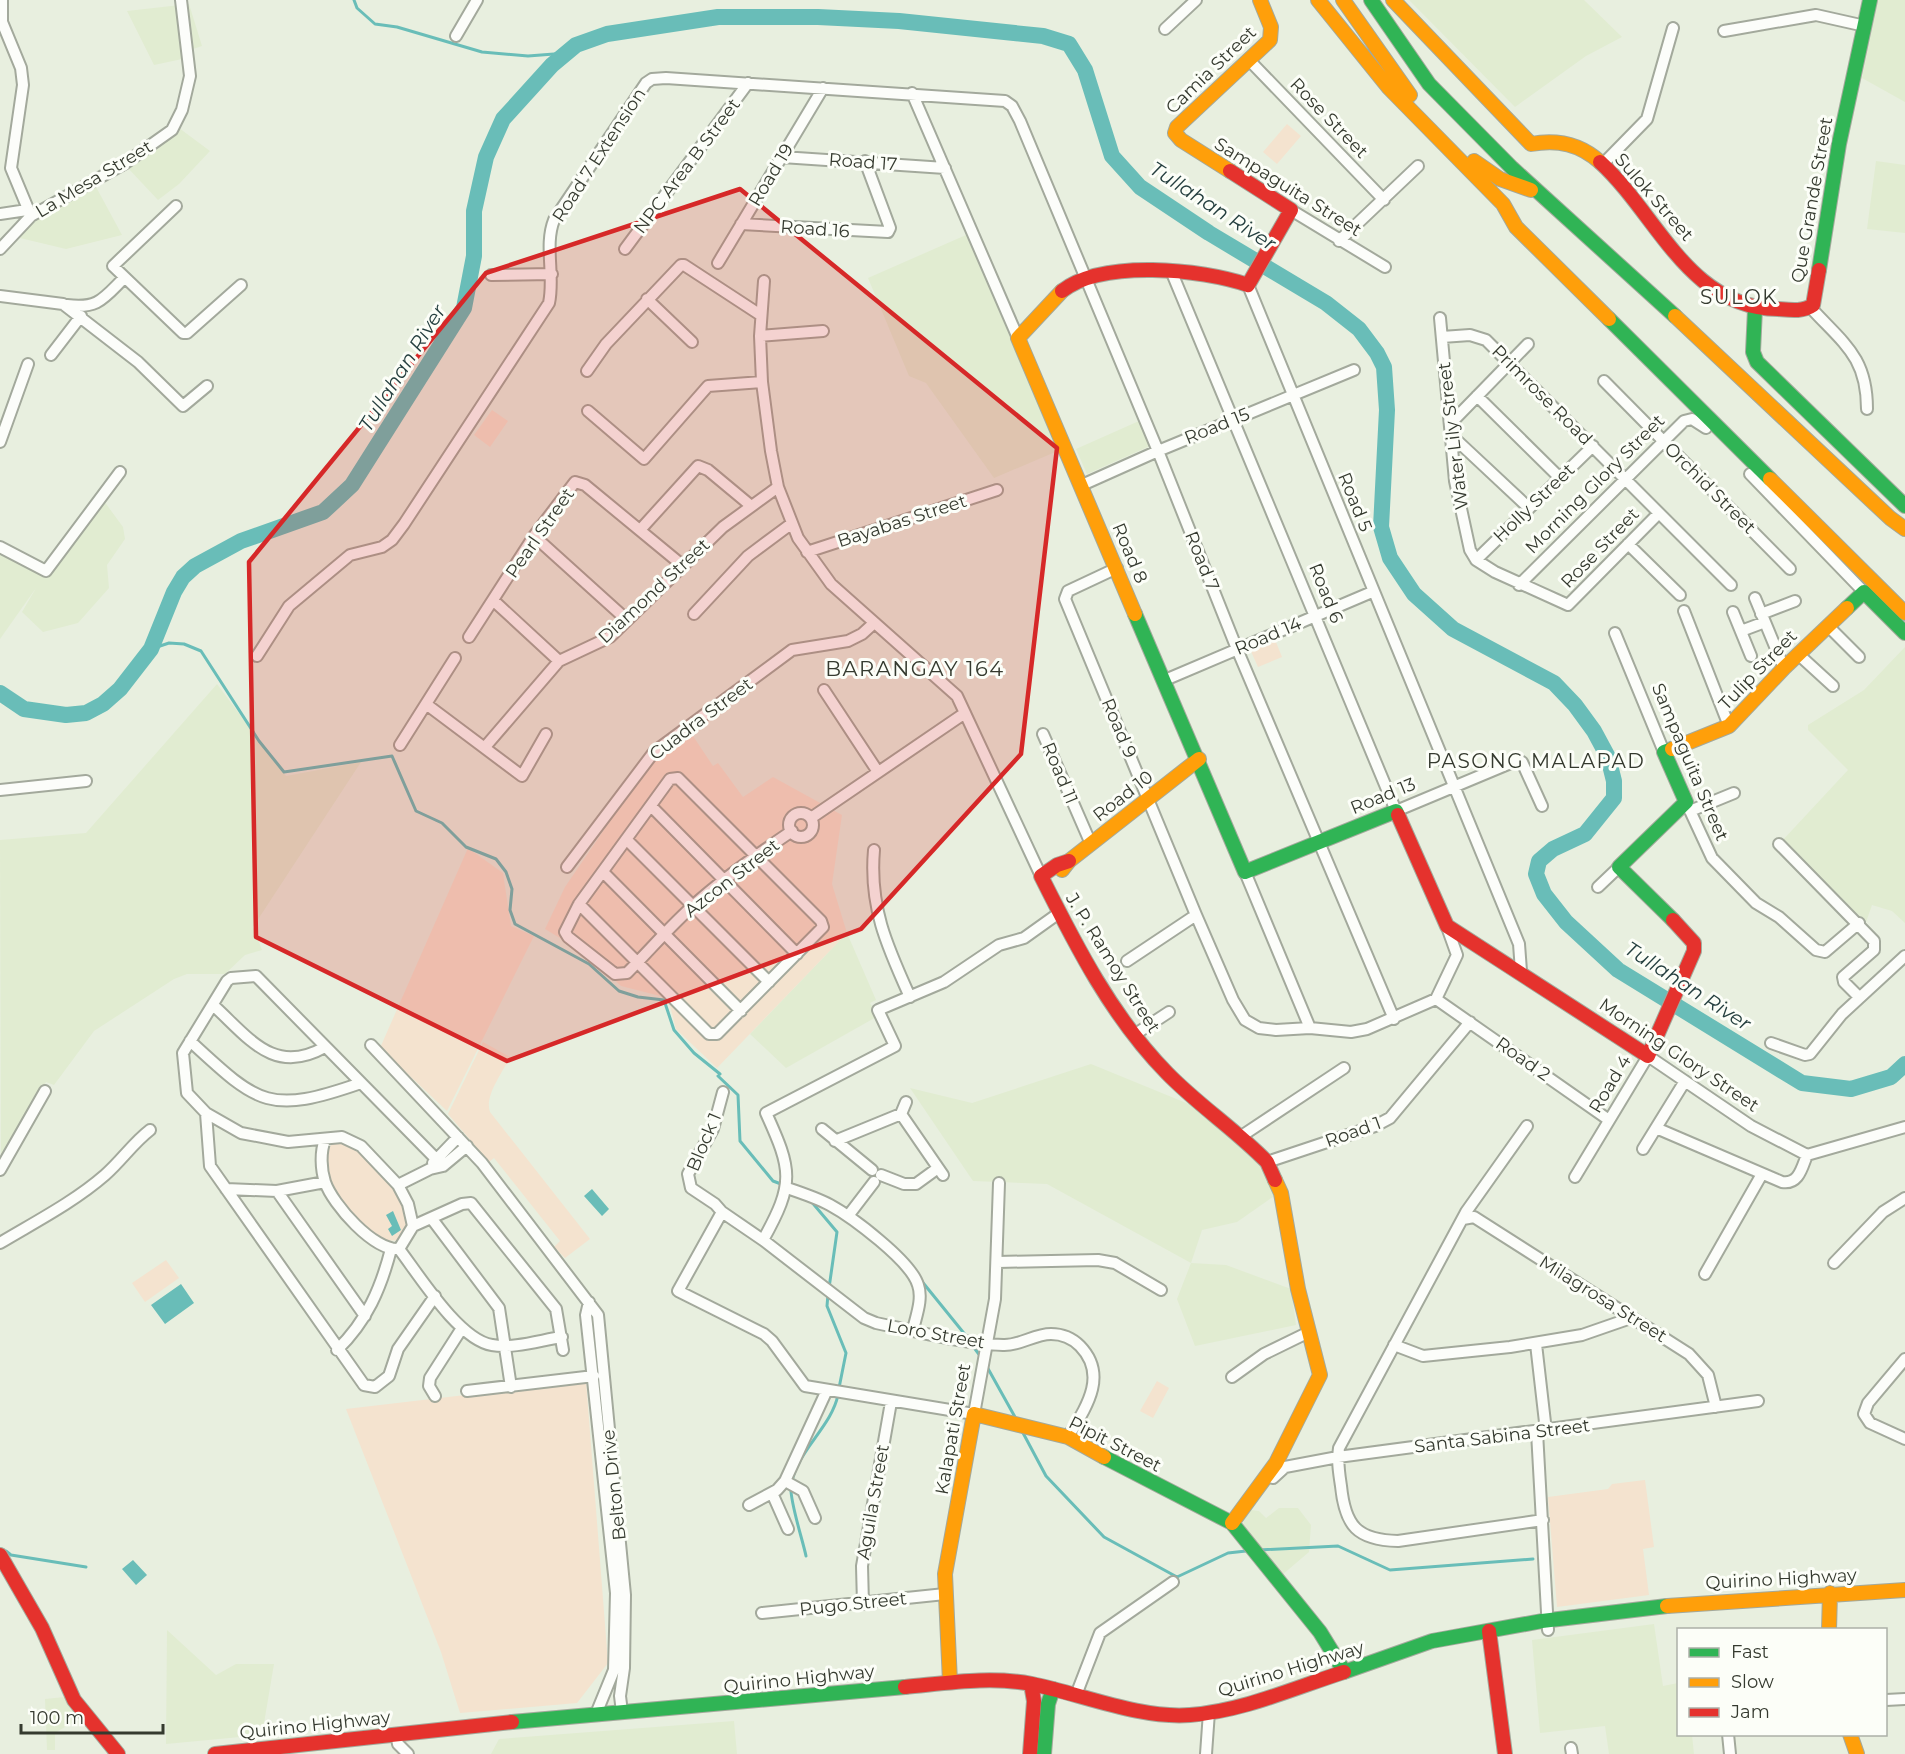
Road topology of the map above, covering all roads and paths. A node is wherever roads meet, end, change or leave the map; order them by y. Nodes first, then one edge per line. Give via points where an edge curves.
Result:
1 (2, 0) edge
2 (181, 0) edge
3 (477, 0) edge
4 (1196, 0) edge
5 (1260, 0) edge
6 (1318, 0) edge
7 (1343, 0) edge
8 (1371, 0) edge
9 (1393, 0) edge
10 (1870, 0) edge
11 (1865, 26) junction
12 (1673, 28) dead end
13 (1165, 29) dead end
14 (1724, 31) dead end
15 (456, 36) dead end
16 (4, 44) edge
17 (1249, 60) junction
18 (748, 83) junction
19 (823, 88) junction
20 (912, 93) junction
21 (1009, 103) joint
22 (1175, 133) joint
23 (782, 157) junction
24 (865, 161) junction
25 (1603, 164) junction
26 (1418, 166) dead end
27 (6, 168) edge
28 (945, 168) junction
29 (1538, 192) junction
30 (1384, 200) junction
31 (176, 206) dead end
32 (1291, 210) junction
33 (29, 213) junction
34 (0, 214) edge
35 (741, 224) junction
36 (1339, 242) junction
37 (0, 249) edge
38 (625, 249) dead end
39 (718, 263) dead end
40 (1385, 267) dead end
41 (1172, 273) junction
42 (552, 274) junction
43 (491, 275) dead end
44 (1084, 276) junction
45 (124, 278) junction
46 (764, 281) dead end
47 (241, 285) dead end
48 (1248, 285) junction
49 (0, 296) edge
50 (647, 299) junction
51 (63, 304) junction
52 (1811, 308) junction
53 (1755, 309) junction
54 (759, 314) junction
55 (81, 316) junction
56 (1440, 318) dead end
57 (823, 330) dead end
58 (760, 336) junction
59 (1442, 337) junction
60 (1018, 338) junction
61 (692, 342) dead end
62 (1528, 344) dead end
63 (51, 356) dead end
64 (1510, 363) junction
65 (28, 364) dead end
66 (1354, 370) dead end
67 (587, 371) dead end
68 (1604, 381) dead end
69 (762, 382) junction
70 (207, 386) dead end
71 (1292, 395) junction
72 (1477, 396) junction
73 (1867, 409) dead end
74 (588, 411) dead end
75 (1234, 419) junction
76 (1450, 429) junction
77 (0, 442) edge
78 (1664, 442) junction
79 (1593, 446) junction
80 (1158, 451) junction
81 (120, 472) dead end
82 (1559, 477) junction
83 (1626, 479) junction
84 (1082, 485) junction
85 (778, 487) junction
86 (997, 490) dead end
87 (750, 505) junction
88 (1905, 506) edge
89 (1528, 508) junction
90 (1659, 513) junction
91 (792, 524) junction
92 (1905, 529) edge
93 (640, 530) junction
94 (534, 536) junction
95 (1628, 544) junction
96 (0, 547) edge
97 (807, 552) junction
98 (1476, 560) junction
99 (682, 565) junction
100 (1117, 568) junction
101 (1790, 569) dead end
102 (1519, 585) junction
103 (1731, 585) dead end
104 (1864, 591) junction
105 (1372, 592) junction
106 (1680, 595) dead end
107 (1755, 598) dead end
108 (494, 601) junction
109 (1796, 601) dead end
110 (1684, 610) dead end
111 (1733, 612) dead end
112 (1905, 613) edge
113 (694, 614) dead end
114 (1316, 616) junction
115 (1763, 618) junction
116 (627, 620) junction
117 (873, 624) junction
118 (1828, 626) junction
119 (1741, 632) junction
120 (1615, 633) dead end
121 (1905, 633) edge
122 (469, 637) dead end
123 (1237, 649) junction
124 (1798, 654) junction
125 (257, 656) dead end
126 (1751, 656) dead end
127 (1859, 657) dead end
128 (455, 658) dead end
129 (559, 661) junction
130 (1784, 668) junction
131 (1165, 680) junction
132 (1833, 686) dead end
133 (824, 690) dead end
134 (426, 704) junction
135 (965, 713) junction
136 (1729, 726) junction
137 (546, 734) dead end
138 (1043, 734) dead end
139 (400, 745) dead end
140 (485, 747) junction
141 (1664, 752) junction
142 (1199, 759) junction
143 (878, 772) junction
144 (86, 781) dead end
145 (1452, 787) junction
146 (0, 790) edge
147 (1734, 793) dead end
148 (1148, 799) junction
149 (651, 806) junction
150 (1542, 806) dead end
151 (1688, 807) junction
152 (1396, 811) junction
153 (627, 840) junction
154 (1319, 842) junction
155 (1090, 844) junction
156 (1779, 844) dead end
157 (874, 850) dead end
158 (756, 856) junction
159 (567, 867) dead end
160 (1619, 867) junction
161 (603, 872) junction
162 (1245, 872) junction
163 (724, 880) junction
164 (1043, 880) junction
165 (1598, 887) dead end
166 (579, 904) junction
167 (693, 905) junction
168 (1059, 913) junction
169 (1196, 915) junction
170 (1859, 923) junction
171 (1447, 926) junction
172 (665, 934) junction
173 (797, 954) junction
174 (1905, 957) edge
175 (1127, 962) dead end
176 (637, 963) junction
177 (1521, 971) junction
178 (769, 982) junction
179 (910, 997) junction
180 (1859, 997) junction
181 (1436, 999) junction
182 (214, 1006) junction
183 (741, 1011) junction
184 (1169, 1012) dead end
185 (1394, 1019) junction
186 (1470, 1022) junction
187 (1310, 1028) junction
188 (1134, 1035) junction
189 (190, 1041) junction
190 (1771, 1043) dead end
191 (371, 1045) dead end
192 (325, 1047) junction
193 (1648, 1056) junction
194 (1344, 1068) dead end
195 (1685, 1082) junction
196 (361, 1083) junction
197 (45, 1091) dead end
198 (723, 1092) dead end
199 (906, 1102) dead end
200 (206, 1113) junction
201 (901, 1114) junction
202 (1609, 1120) junction
203 (1527, 1126) dead end
204 (1905, 1127) edge
205 (1656, 1128) junction
206 (822, 1129) dead end
207 (150, 1130) dead end
208 (458, 1137) junction
209 (1240, 1137) junction
210 (325, 1140) junction
211 (836, 1141) junction
212 (466, 1146) junction
213 (1643, 1149) dead end
214 (1806, 1155) junction
215 (439, 1162) junction
216 (1267, 1162) junction
217 (1, 1167) edge
218 (1762, 1173) junction
219 (874, 1177) junction
220 (1575, 1178) dead end
221 (325, 1182) junction
222 (999, 1183) dead end
223 (398, 1185) junction
224 (787, 1188) junction
225 (226, 1189) junction
226 (278, 1191) junction
227 (1905, 1198) edge
228 (722, 1212) junction
229 (846, 1215) junction
230 (432, 1219) junction
231 (1463, 1219) junction
232 (413, 1226) junction
233 (763, 1240) junction
234 (0, 1242) edge
235 (395, 1249) junction
236 (998, 1263) junction
237 (1834, 1263) dead end
238 (1705, 1274) dead end
239 (1161, 1290) dead end
240 (435, 1296) junction
241 (589, 1302) junction
242 (365, 1316) junction
243 (1631, 1318) junction
244 (462, 1328) junction
245 (913, 1330) junction
246 (1308, 1332) junction
247 (562, 1337) junction
248 (987, 1344) junction
249 (1536, 1344) junction
250 (505, 1345) junction
251 (1394, 1345) junction
252 (337, 1350) junction
253 (563, 1350) dead end
254 (1904, 1363) edge
255 (594, 1376) junction
256 (1232, 1377) dead end
257 (511, 1387) junction
258 (830, 1390) junction
259 (467, 1391) dead end
260 (435, 1396) dead end
261 (1758, 1401) dead end
262 (891, 1402) junction
263 (1716, 1407) junction
264 (974, 1414) junction
265 (1541, 1432) junction
266 (1068, 1437) junction
267 (1905, 1439) edge
268 (1338, 1457) junction
269 (785, 1481) junction
270 (1255, 1492) junction
271 (772, 1493) junction
272 (749, 1504) dead end
273 (815, 1518) dead end
274 (1543, 1520) junction
275 (1232, 1523) junction
276 (788, 1529) dead end
277 (0, 1555) edge
278 (618, 1567) junction
279 (1173, 1582) dead end
280 (1905, 1590) edge
281 (945, 1594) junction
282 (1830, 1598) junction
283 (1905, 1600) edge
284 (863, 1604) junction
285 (762, 1613) dead end
286 (1547, 1625) junction
287 (1829, 1628) edge
288 (1490, 1635) junction
289 (619, 1671) junction
290 (1344, 1671) junction
291 (950, 1682) junction
292 (1031, 1684) junction
293 (606, 1687) junction
294 (620, 1689) junction
295 (1053, 1689) junction
296 (1076, 1695) junction
297 (1905, 1699) edge
298 (1887, 1700) edge
299 (622, 1712) junction
300 (1209, 1712) junction
301 (596, 1714) junction
302 (396, 1734) junction
303 (1728, 1736) edge
304 (1851, 1736) edge
305 (118, 1754) edge
306 (215, 1754) edge
307 (408, 1754) edge
308 (1030, 1754) edge
309 (1044, 1754) edge
310 (1206, 1754) edge
311 (1505, 1754) edge
312 (1730, 1754) edge
313 (1857, 1754) edge

1 - 16 street
2 - 33 street, La Mesa Street via 190,76 182,110 172,130 124,164
3 - 15 street
4 - 13 street
5 - 17 main road, Camia Street via 1272,34
6 - 112 main road via 1389,88 1503,204 1516,227
7 - 29 main road via 1412,98 1482,169
8 - 29 main road via 1429,84
9 - 25 main road, Sulok Street via 1531,144 1569,144
10 - 11 main road, Que Grande Street
11 - 14 street via 1816,15
11 - 52 main road, Que Grande Street via 1839,144
12 - 25 street via 1647,118
16 - 27 street via 21,68 23,85
17 - 22 main road, Camia Street
17 - 30 street, Rose Street
18 - 19 street, Road 7 Extension
18 - 38 street, NPC Area B Street
18 - 42 street, Road 7 Extension via 666,78 646,83 554,220 549,231
19 - 20 street, Road 7 Extension
19 - 23 street, Road 19
20 - 21 street, Road 7 Extension
20 - 28 street, Road 8
21 - 44 street, Road 7
22 - 32 main road, Sampaguita Street via 1180,140
23 - 24 street, Road 17
23 - 35 street, Road 19
24 - 28 street, Road 17
24 - 35 street, Road 16 via 890,228 888,232
25 - 53 main road, Sulok Street via 1700,276 1725,298
26 - 30 street
27 - 33 street
28 - 60 street, Road 8
29 - 92 main road
30 - 36 street
31 - 45 street via 113,266
32 - 36 street, Sampaguita Street
32 - 48 main road
33 - 34 street
33 - 37 street, La Mesa Street
35 - 39 street, Road 19
36 - 40 street, Sampaguita Street
41 - 44 main road via 1128,269
41 - 48 main road via 1215,276
41 - 75 street, Road 6
42 - 43 street
42 - 125 street, Road 7 Extension via 549,303 392,540 382,547 350,555 289,606
44 - 60 main road via 1056,294
44 - 80 street, Road 7
45 - 47 street via 183,333
45 - 51 street via 99,303 84,307
46 - 54 street, J. P. Ramoy Street
48 - 71 street, Road 5
49 - 51 street
50 - 54 street via 684,265
50 - 61 street
50 - 67 street
51 - 55 street
52 - 53 main road, Que Grande Street
52 - 73 street via 1858,359 1867,383
53 - 88 main road via 1753,352 1757,362
54 - 58 street, J. P. Ramoy Street
55 - 63 street
55 - 70 street via 138,362 183,406
56 - 59 street, Water Lily Street
57 - 58 street
58 - 69 street, J. P. Ramoy Street
59 - 64 street, Primrose Road via 1477,336
59 - 76 street, Water Lily Street
60 - 84 main road, Road 8
62 - 64 street
64 - 72 street
64 - 79 street, Primrose Road
65 - 77 street
66 - 71 street, Road 15
68 - 78 street, Orchid Street
69 - 74 street via 708,386 644,459
69 - 85 street, J. P. Ramoy Street
71 - 75 street, Road 15
71 - 105 street, Road 5
72 - 76 street
72 - 82 street
75 - 80 street, Road 15
75 - 114 street, Road 6
76 - 89 street
76 - 98 street, Water Lily Street via 1455,481 1470,550
78 - 83 street, Morning Glory Street
78 - 101 street, Orchid Street
78 - 104 street, Morning Glory Street via 1684,421 1700,422
79 - 82 street, Holly Street
79 - 83 street, Primrose Road
80 - 84 street, Road 15
80 - 123 street, Road 7
81 - 96 street via 45,572
82 - 89 street, Holly Street
83 - 90 street, Primrose Road
83 - 102 street, Morning Glory Street
84 - 100 main road, Road 8
85 - 87 street, Diamond Street
85 - 91 street, J. P. Ramoy Street
86 - 97 street, Bayabas Street
87 - 93 street via 698,466
87 - 99 street, Diamond Street
89 - 98 street, Holly Street
90 - 95 street, Rose Street
90 - 103 street, Primrose Road
91 - 97 street, J. P. Ramoy Street
91 - 113 street via 748,556
93 - 94 street, Pearl Street via 585,485 575,482
93 - 99 street, Pearl Street
94 - 108 street, Pearl Street
94 - 116 street
95 - 102 street, Rose Street via 1571,603 1565,605
95 - 106 street
97 - 117 street, J. P. Ramoy Street via 831,584
98 - 102 street
99 - 116 street, Diamond Street
100 - 131 main road, Road 8
100 - 148 street, Road 9 via 1068,591 1065,599
104 - 118 main road, Tulip Street
104 - 121 main road
105 - 114 street, Road 14
105 - 145 street, Road 5
107 - 115 street
108 - 122 street, Pearl Street
108 - 129 street
109 - 115 street
110 - 136 street
111 - 119 street
114 - 123 street, Road 14
114 - 152 street, Road 6
115 - 119 street
115 - 130 street
116 - 129 street, Diamond Street via 602,643
117 - 135 street, J. P. Ramoy Street via 951,690
117 - 159 street, Cuadra Street via 848,641 792,650 654,752
118 - 124 main road, Tulip Street
118 - 127 street
119 - 126 street
120 - 141 street, Sampaguita Street
123 - 131 street, Road 14
123 - 154 street, Road 7
124 - 130 main road, Tulip Street
124 - 132 street
128 - 134 street
129 - 140 street, Diamond Street
130 - 136 main road, Tulip Street
131 - 142 main road, Road 8
133 - 143 street
134 - 139 street
134 - 140 street
135 - 143 street, Azcon Street
135 - 164 street, J. P. Ramoy Street
136 - 141 main road, Tulip Street
137 - 140 street via 522,776
138 - 155 street, Road 11
141 - 151 main road, Sampaguita Street
142 - 148 main road, Road 10
142 - 162 main road, Road 8
143 - 158 street, Azcon Street via 811,818 810,833 802,837 792,831
144 - 146 street
145 - 150 street, Road 13 via 1518,760
145 - 152 street, Road 13
145 - 177 street, Road 5 via 1519,944
147 - 151 street
148 - 155 main road, Road 10
148 - 169 street, Road 9
149 - 153 street
149 - 158 street via 670,779 678,778
149 - 163 street
151 - 160 main road
151 - 170 street, Sampaguita Street via 1712,858 1756,903 1779,917 1815,950 1825,952
152 - 154 main road, Road 13
152 - 171 main road, Road 6
153 - 161 street
153 - 167 street
154 - 162 main road, Road 13
154 - 185 street, Road 7
155 - 164 main road, Road 10 via 1069,861 1057,865
156 - 170 street
157 - 179 street via 874,902
158 - 163 street, Azcon Street
158 - 173 street via 821,921 820,932
160 - 165 street
160 - 193 main road, Road 4 via 1694,943 1686,974
161 - 166 street
161 - 172 street
162 - 187 street, Road 8
163 - 167 street, Azcon Street
163 - 173 street
164 - 168 main road, J. P. Ramoy Street
166 - 176 street
166 - 176 street, Azcon Street via 564,932 615,974 621,975
167 - 172 street, Azcon Street
167 - 178 street
168 - 179 street via 1024,938 999,945 944,982
168 - 188 main road, J. P. Ramoy Street
169 - 175 street
169 - 187 street, Road 9 via 1245,1020 1259,1028
170 - 180 street via 1876,945 1843,977
171 - 177 main road, Morning Glory Street
171 - 181 street via 1457,955
172 - 176 street, Azcon Street
172 - 183 street
173 - 178 street
174 - 180 street
176 - 183 street via 709,1034 717,1034
177 - 193 main road, Morning Glory Street
178 - 183 street
179 - 224 street via 878,1010 895,1046 766,1113 785,1157
180 - 190 street via 1810,1054
181 - 185 street, Road 9
181 - 186 street, Road 2
182 - 189 street
182 - 192 street via 275,1056 302,1058
182 - 192 street via 231,978 256,976
184 - 188 street
185 - 187 street, Road 9 via 1351,1032
186 - 202 street, Road 2
186 - 216 street, Road 1 via 1390,1118
188 - 209 main road, J. P. Ramoy Street via 1168,1074
189 - 196 street via 236,1084 258,1096 282,1102 299,1101
189 - 200 street via 183,1053 187,1093
191 - 208 street, Belton Drive
192 - 196 street
193 - 195 street, Morning Glory Street
193 - 202 street, Road 4
194 - 209 street
195 - 205 street
195 - 214 street, Morning Glory Street via 1751,1126
196 - 215 street
197 - 217 street
198 - 228 street, Block 1 via 712,1129 688,1174 691,1188
199 - 201 street
200 - 210 street via 241,1133 265,1140
200 - 225 street via 210,1166
201 - 211 street
201 - 219 street via 940,1172 916,1184
202 - 220 street, Road 4
203 - 231 street
204 - 214 street
205 - 213 street
205 - 218 street
206 - 211 street
207 - 234 street via 94,1183
208 - 212 street, Belton Drive
208 - 215 street
209 - 216 main road, J. P. Ramoy Street
210 - 221 street via 321,1159
210 - 223 street via 342,1137 361,1146
211 - 219 street
212 - 215 street
212 - 241 street, Belton Drive
214 - 218 street via 1793,1181 1782,1182
215 - 223 street
216 - 246 main road, J. P. Ramoy Street via 1285,1207
218 - 238 street
219 - 229 street
221 - 226 street
221 - 235 street via 352,1221
222 - 236 street, Kalapati Street
223 - 232 street
224 - 229 street
224 - 233 street
225 - 226 street
225 - 252 street
226 - 242 street
227 - 237 street via 1883,1212
228 - 233 street, Loro Street
228 - 258 street, Pipit Street via 678,1291 764,1334 800,1383 819,1391
229 - 245 street via 890,1251 915,1278 920,1296
230 - 232 street
230 - 247 street via 471,1203 556,1309
230 - 250 street via 493,1297 499,1308
231 - 243 street, Milagrosa Street via 1474,1217
231 - 251 street
232 - 235 street
233 - 245 street, Loro Street via 864,1318
235 - 240 street
235 - 242 street
236 - 239 street via 1098,1260 1115,1263
236 - 248 street, Kalapati Street
240 - 244 street
240 - 252 street via 398,1349 388,1376 375,1387 364,1385
241 - 255 street, Belton Drive via 586,1315
241 - 278 street, Belton Drive via 598,1315
242 - 252 street
243 - 249 street via 1582,1335
243 - 263 street, Milagrosa Street via 1699,1362 1708,1374
244 - 250 street via 490,1345
244 - 260 street via 430,1378 429,1386
245 - 248 street, Loro Street
246 - 256 street via 1264,1354
246 - 270 main road, J. P. Ramoy Street via 1319,1368 1318,1384 1276,1463
247 - 250 street
247 - 253 street
248 - 264 street, Kalapati Street
248 - 266 street, Loro Street via 1010,1345 1055,1334 1067,1336 1083,1350 1092,1367 1093,1391
249 - 251 street via 1423,1356
249 - 265 street
250 - 257 street
251 - 268 street via 1339,1448
254 - 267 street via 1868,1403 1864,1414 1870,1423
255 - 257 street
255 - 278 street, Belton Drive
257 - 259 street
258 - 262 street, Pipit Street
258 - 269 street
261 - 263 street, Santa Sabina Street
262 - 264 street, Pipit Street
262 - 284 street, Aguila Street via 862,1566
263 - 265 street, Santa Sabina Street
264 - 266 main road, Pipit Street
264 - 281 main road, Kalapati Street via 945,1574
265 - 268 street, Santa Sabina Street
265 - 274 street
266 - 275 main road, Pipit Street
268 - 270 street, Santa Sabina Street via 1285,1467
268 - 274 street via 1343,1509 1348,1519 1357,1531 1380,1540 1398,1541
269 - 271 street
269 - 273 street via 803,1491
270 - 275 main road, J. P. Ramoy Street
271 - 272 street
271 - 276 street
274 - 286 street
275 - 290 main road via 1313,1623
277 - 305 main road via 42,1628 74,1700
278 - 289 street, Belton Drive
279 - 296 street via 1100,1633
280 - 282 main road, Quirino Highway
281 - 284 street, Pugo Street
281 - 291 main road, Kalapati Street
282 - 283 main road, Quirino Highway
282 - 286 main road, Quirino Highway
282 - 287 main road
284 - 285 street, Pugo Street
286 - 288 main road, Quirino Highway
288 - 290 main road, Quirino Highway
288 - 311 main road
289 - 293 street, Belton Drive
289 - 294 street, Belton Drive
290 - 300 main road, Quirino Highway
291 - 292 main road, Quirino Highway via 983,1679
291 - 299 main road, Quirino Highway
292 - 295 main road, Quirino Highway
292 - 308 main road via 1034,1701
293 - 294 street
293 - 301 street, Belton Drive
294 - 299 street, Belton Drive
295 - 296 main road, Quirino Highway
295 - 309 main road
296 - 300 main road, Quirino Highway via 1170,1716
297 - 298 street
299 - 301 main road, Quirino Highway
300 - 310 street
301 - 302 main road, Quirino Highway
302 - 306 main road, Quirino Highway
302 - 307 street
303 - 312 street
304 - 313 main road

